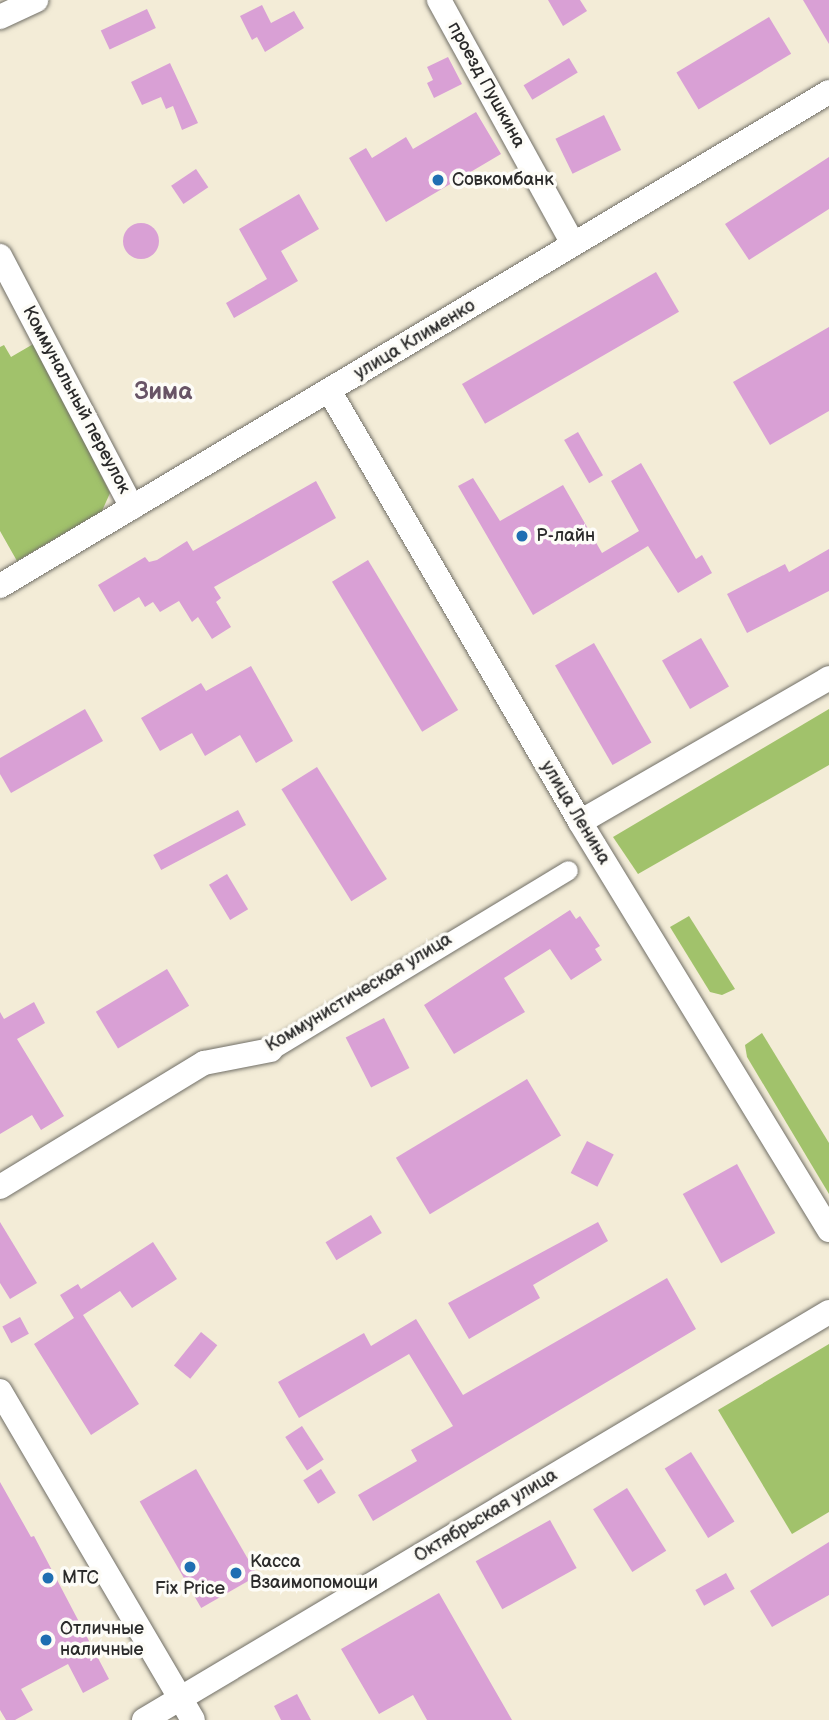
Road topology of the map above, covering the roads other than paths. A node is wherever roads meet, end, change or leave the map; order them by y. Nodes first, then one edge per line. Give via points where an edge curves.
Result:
1 (36, 0) edge
2 (439, 0) edge
3 (0, 17) edge
4 (829, 92) edge
5 (573, 244) junction
6 (0, 256) edge
7 (330, 392) junction
8 (132, 507) junction
9 (0, 586) edge
10 (829, 678) edge
11 (580, 822) junction
12 (568, 870) dead end
13 (271, 1050) joint
14 (0, 1187) edge
15 (829, 1230) edge
16 (829, 1312) edge
17 (0, 1391) edge
18 (180, 1698) junction
19 (144, 1720) edge
20 (192, 1720) edge

1 - 3 street
2 - 5 street, проезд Пушкина
4 - 5 street, улица Клименко
5 - 7 street, улица Клименко
6 - 8 street, Коммунальный переулок
7 - 8 street, улица Клименко
7 - 11 street, улица Ленина
8 - 9 street, улица Клименко
10 - 11 street
11 - 15 street, улица Ленина
12 - 13 street, Коммунистическая улица
13 - 14 street, Коммунистическая улица via 204,1063
16 - 18 street, Октябрьская улица
17 - 18 street
18 - 19 street, Октябрьская улица
18 - 20 street

